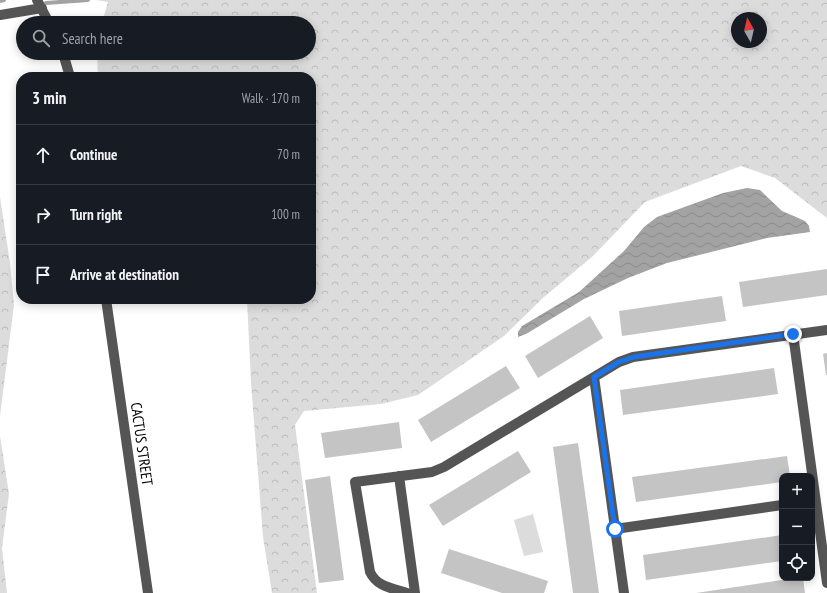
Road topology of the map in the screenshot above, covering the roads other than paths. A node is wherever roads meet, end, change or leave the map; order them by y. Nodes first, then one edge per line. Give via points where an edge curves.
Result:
1 (40, 4) edge
2 (0, 16) edge
3 (46, 16) edge
4 (65, 60) edge
5 (69, 72) edge
6 (107, 304) edge
7 (827, 330) edge
8 (793, 334) junction
9 (594, 377) junction
10 (810, 473) edge
11 (399, 476) junction
12 (779, 505) edge
13 (815, 507) edge
14 (615, 529) junction
15 (827, 582) edge
16 (148, 593) edge
17 (407, 593) edge
18 (415, 593) edge
19 (624, 593) edge

1 - 2 street
1 - 3 street
4 - 5 street
6 - 16 street, CACTUS STREET
7 - 8 street
8 - 9 street via 634,357 619,362
8 - 10 street
9 - 11 street via 444,466 432,472
9 - 14 street
11 - 17 street via 355,482 373,579 378,584
11 - 18 street
12 - 14 street
13 - 15 street
14 - 19 street

